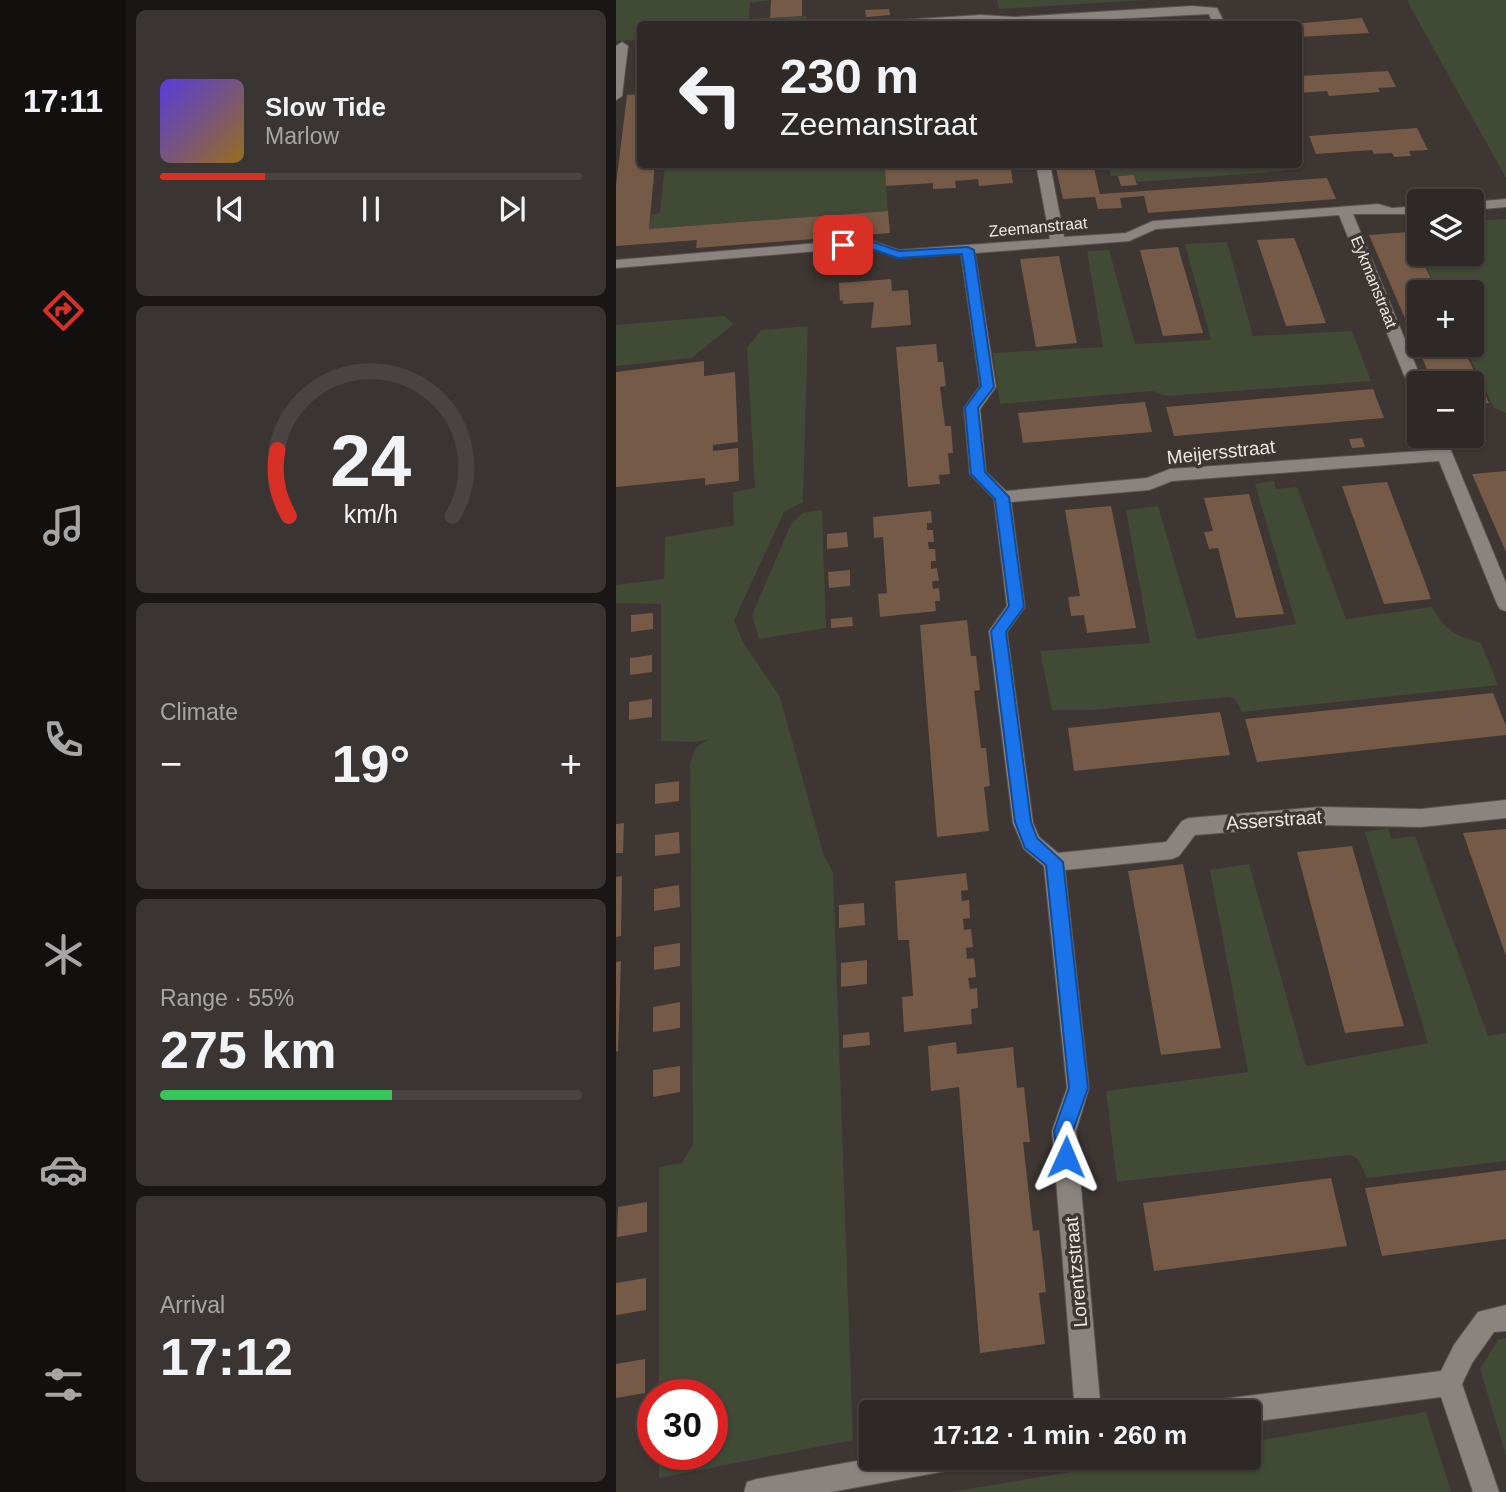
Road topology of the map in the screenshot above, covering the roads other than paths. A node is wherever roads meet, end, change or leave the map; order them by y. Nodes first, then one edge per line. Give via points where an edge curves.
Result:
1 (949, 21) edge
2 (998, 21) edge
3 (1045, 21) edge
4 (1218, 21) edge
5 (623, 46) edge
6 (616, 96) edge
7 (1044, 168) edge
8 (1506, 203) edge
9 (1484, 205) edge
10 (1345, 210) junction
11 (1407, 211) edge
12 (1058, 242) junction
13 (968, 250) junction
14 (616, 264) edge
15 (1410, 371) edge
16 (1441, 448) edge
17 (1444, 455) junction
18 (1002, 497) junction
19 (1506, 604) edge
20 (1506, 809) edge
21 (1054, 862) junction
22 (1506, 1318) edge
23 (1449, 1382) junction
24 (1087, 1400) edge
25 (1261, 1407) edge
26 (879, 1470) edge
27 (757, 1492) edge
28 (1486, 1492) edge

1 - 2 street
3 - 4 street via 1213,10
5 - 6 street
7 - 12 street
8 - 9 street
10 - 11 street, Zeemanstraat
10 - 12 street, Zeemanstraat via 1153,225 1129,237
10 - 15 street, Eykmanstraat
12 - 13 street, Zeemanstraat
13 - 14 street, Zeemanstraat via 898,254 867,243
13 - 18 street via 988,387 972,408 978,474
16 - 17 street
17 - 18 street, Meijersstraat via 1170,475 1149,484
17 - 19 street
18 - 21 street via 1016,607 999,631 1023,822 1031,842
20 - 21 street, Asserstraat via 1421,818 1319,816 1189,827 1172,850
21 - 24 street, Lorentzstraat via 1078,1088 1064,1131
22 - 23 street via 1487,1321
23 - 25 street
23 - 28 street
26 - 27 street

